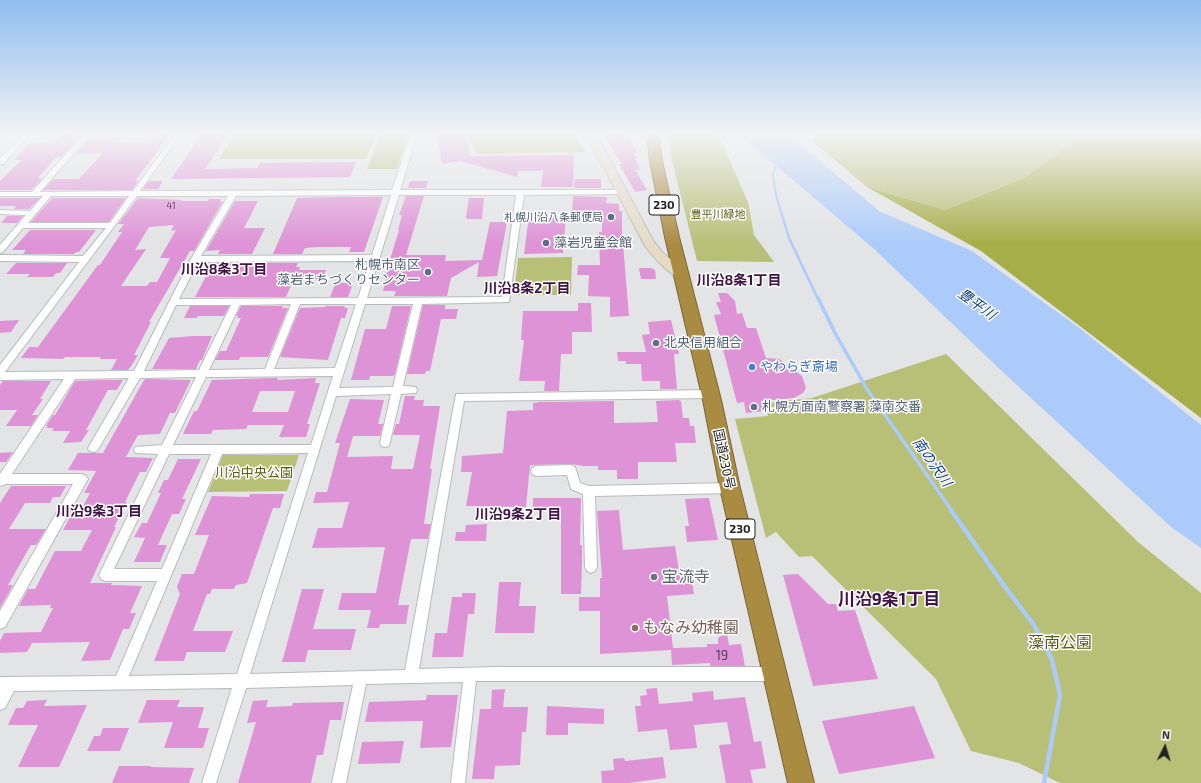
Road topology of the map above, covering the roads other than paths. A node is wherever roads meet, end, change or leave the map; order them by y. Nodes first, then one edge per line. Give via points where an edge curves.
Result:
1 (55, 171) edge
2 (151, 171) edge
3 (403, 171) edge
4 (611, 171) edge
5 (658, 171) edge
6 (622, 192) junction
7 (396, 193) junction
8 (520, 193) junction
9 (0, 194) edge
10 (34, 194) junction
11 (48, 194) junction
12 (134, 194) junction
13 (233, 194) junction
14 (0, 212) edge
15 (33, 213) junction
16 (112, 225) junction
17 (21, 226) junction
18 (2, 246) edge
19 (0, 258) edge
20 (375, 258) junction
21 (85, 259) junction
22 (195, 259) junction
23 (682, 275) junction
24 (362, 300) junction
25 (418, 300) junction
26 (297, 301) junction
27 (174, 302) junction
28 (237, 302) junction
29 (0, 372) edge
30 (339, 372) junction
31 (202, 373) junction
32 (268, 373) junction
33 (137, 374) junction
34 (72, 375) junction
35 (0, 376) edge
36 (397, 390) junction
37 (412, 390) dead end
38 (333, 392) junction
39 (710, 394) junction
40 (385, 443) dead end
41 (93, 448) dead end
42 (315, 449) junction
43 (139, 450) dead end
44 (165, 450) junction
45 (218, 450) junction
46 (536, 471) dead end
47 (2, 481) edge
48 (730, 488) junction
49 (589, 491) junction
50 (591, 567) dead end
51 (165, 575) junction
52 (0, 623) edge
53 (774, 674) junction
54 (470, 675) junction
55 (411, 676) junction
56 (361, 678) junction
57 (241, 681) junction
58 (120, 682) junction
59 (5, 684) edge
60 (0, 703) edge
61 (209, 783) edge
62 (340, 783) edge
63 (458, 783) edge
64 (801, 783) edge

1 - 10 street
2 - 12 street
3 - 7 street
4 - 6 street
5 - 23 highway, 国道230号 / 230
6 - 8 street
6 - 23 street via 649,243 659,256
7 - 8 street
7 - 13 street
7 - 20 street
8 - 25 street via 506,300
9 - 10 street
10 - 11 street
11 - 12 street
11 - 15 street
12 - 13 street
12 - 16 street
13 - 22 street
14 - 15 street
15 - 17 street
16 - 17 street
16 - 21 street
17 - 18 street
19 - 21 street
20 - 22 street
20 - 24 street
21 - 29 street
22 - 27 street
23 - 39 highway, 国道230号 / 230
24 - 25 street
24 - 26 street
24 - 30 street
25 - 36 street
26 - 28 street
26 - 32 street
27 - 28 street
27 - 33 street
28 - 31 street
30 - 32 street
30 - 38 street
31 - 32 street
31 - 33 street
31 - 44 street
33 - 34 street
33 - 41 street
34 - 35 street
34 - 47 street
36 - 37 street
36 - 38 street
36 - 40 street
38 - 42 street
39 - 48 highway, 国道230号 / 230
39 - 55 street via 460,396
42 - 45 street
42 - 57 street
43 - 44 street
44 - 45 street
44 - 51 street via 105,575
45 - 51 street
46 - 49 street via 571,470 575,486
47 - 52 street via 82,479
48 - 49 street
48 - 53 highway, 国道230号 / 230
49 - 50 street
51 - 58 street
53 - 54 street
53 - 64 highway, 国道230号 / 230
54 - 55 street
54 - 63 street
55 - 56 street
56 - 57 street
56 - 62 street
57 - 58 street
57 - 61 street
58 - 59 street
59 - 60 street

